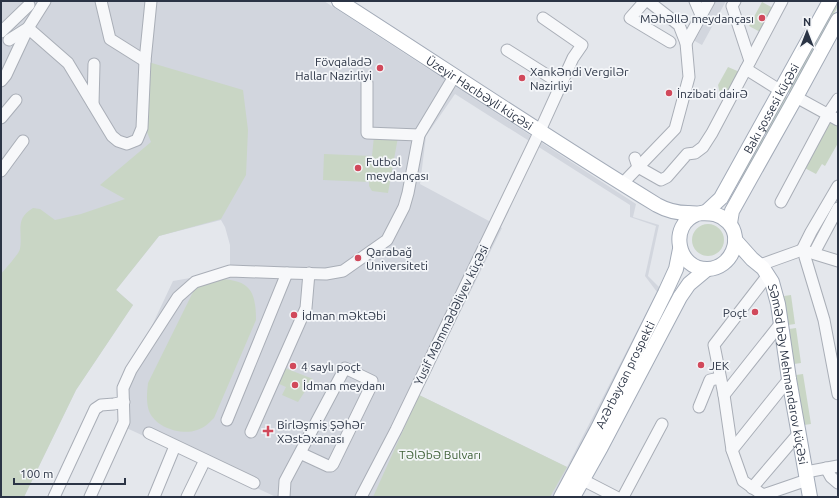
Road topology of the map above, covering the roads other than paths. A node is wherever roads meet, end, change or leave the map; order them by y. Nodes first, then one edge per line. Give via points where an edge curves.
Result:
1 (45, 1) edge
2 (102, 1) edge
3 (152, 1) edge
4 (339, 1) edge
5 (647, 1) edge
6 (695, 1) edge
7 (709, 1) edge
8 (735, 1) edge
9 (782, 1) edge
10 (830, 1) edge
11 (29, 5) dead end
12 (701, 15) junction
13 (543, 18) dead end
14 (837, 23) edge
15 (28, 28) junction
16 (1, 32) edge
17 (9, 40) dead end
18 (670, 42) dead end
19 (686, 43) junction
20 (507, 50) dead end
21 (145, 60) junction
22 (94, 64) dead end
23 (748, 65) junction
24 (455, 75) junction
25 (1, 81) edge
26 (367, 83) dead end
27 (561, 84) junction
28 (781, 91) junction
29 (796, 97) junction
30 (838, 99) edge
31 (16, 100) dead end
32 (93, 105) junction
33 (828, 114) junction
34 (1, 118) edge
35 (838, 120) edge
36 (540, 131) junction
37 (419, 135) junction
38 (23, 141) dead end
39 (636, 163) junction
40 (1, 171) edge
41 (622, 184) junction
42 (838, 186) edge
43 (781, 202) dead end
44 (838, 208) edge
45 (664, 209) junction
46 (706, 212) junction
47 (730, 223) junction
48 (736, 240) junction
49 (680, 245) junction
50 (807, 251) junction
51 (730, 257) junction
52 (838, 261) edge
53 (760, 266) junction
54 (707, 269) junction
55 (288, 273) junction
56 (309, 273) junction
57 (781, 323) junction
58 (720, 378) junction
59 (789, 378) junction
60 (838, 394) edge
61 (724, 395) junction
62 (124, 402) junction
63 (699, 407) dead end
64 (227, 420) dead end
65 (662, 424) dead end
66 (251, 432) dead end
67 (799, 433) junction
68 (149, 434) dead end
69 (596, 444) junction
70 (175, 446) junction
71 (732, 450) junction
72 (300, 453) junction
73 (205, 460) junction
74 (838, 466) edge
75 (826, 468) junction
76 (807, 476) junction
77 (583, 480) junction
78 (254, 482) dead end
79 (838, 483) edge
80 (752, 488) junction
81 (776, 494) edge
82 (156, 496) edge
83 (762, 496) edge
84 (54, 497) edge
85 (90, 497) edge
86 (187, 497) edge
87 (280, 497) edge
88 (284, 497) edge
89 (361, 497) edge
90 (561, 497) edge
91 (573, 497) edge
92 (616, 497) edge
93 (623, 497) edge
94 (810, 497) edge

1 - 15 street
2 - 21 street via 110,39
3 - 21 street
4 - 24 main road, Üzeyir Hacıbəyli küçəsi
5 - 18 street via 630,18
5 - 19 street via 679,25
6 - 12 street
7 - 12 street
8 - 23 street via 732,6
9 - 23 street
10 - 28 main road, Bakı şossesi küçəsi
11 - 16 street
12 - 19 street
13 - 27 street, Yusif Məmmədəliyev küçəsi via 582,45
14 - 29 main road, Bakı şossesi küçəsi
15 - 17 street
15 - 25 street via 6,76
15 - 32 street via 68,63
19 - 39 street via 689,77 675,129
20 - 27 street
21 - 32 street via 142,128 137,140 127,144 118,141 112,136
22 - 32 street
23 - 28 street
23 - 39 street via 703,147 687,154 667,177 661,180
24 - 36 main road, Üzeyir Hacıbəyli küçəsi
24 - 37 street
26 - 37 street via 367,133
27 - 36 street, Yusif Məmmədəliyev küçəsi
28 - 46 main road, Bakı şossesi küçəsi via 721,198
29 - 33 street
29 - 47 main road, Bakı şossesi küçəsi via 732,211
30 - 33 street
31 - 34 street
33 - 35 street
33 - 43 street
36 - 41 main road, Üzeyir Hacıbəyli küçəsi
36 - 89 street, Yusif Məmmədəliyev küçəsi via 396,430
37 - 56 street via 404,207 387,240 343,271
38 - 40 street
39 - 41 street
41 - 45 main road, Üzeyir Hacıbəyli küçəsi
42 - 50 street via 811,232
44 - 50 street
45 - 46 main road via 690,214
45 - 49 main road via 672,221
46 - 47 main road via 715,213
46 - 49 main road via 690,218 684,224 680,232
47 - 48 main road
48 - 51 main road
48 - 53 main road, Səməd bəy Mehmandarov küçəsi
49 - 54 main road via 684,257 690,263
49 - 69 main road, Azərbaycan prospekti via 676,269 598,428
50 - 52 street
50 - 53 street
50 - 60 street via 805,257 824,320
51 - 53 main road
51 - 54 main road via 724,264
53 - 57 main road, Səməd bəy Mehmandarov küçəsi via 772,282
53 - 58 street via 714,345
54 - 69 main road, Azərbaycan prospekti via 689,284 680,297
55 - 56 street
55 - 62 street via 230,271 195,282 178,297 131,370 123,388
55 - 64 street
56 - 66 street via 306,308
57 - 59 main road, Səməd bəy Mehmandarov küçəsi
57 - 61 street
58 - 61 street
58 - 63 street via 710,380
59 - 67 main road, Səməd bəy Mehmandarov küçəsi
59 - 71 street
61 - 71 street
62 - 84 street via 101,404 94,409
62 - 85 street via 124,422
65 - 93 street
67 - 76 main road, Səməd bəy Mehmandarov küçəsi
67 - 80 street
68 - 70 street
69 - 77 main road, Azərbaycan prospekti
69 - 90 main road, Azərbaycan prospekti
70 - 73 street
70 - 82 street
71 - 80 street via 743,481
72 - 72 street via 328,466 334,464 372,382 345,368
72 - 88 street via 286,481
73 - 78 street
73 - 86 street
74 - 75 street
75 - 76 street
75 - 79 street
76 - 81 street
76 - 94 main road, Səməd bəy Mehmandarov küçəsi
77 - 91 main road, Azərbaycan prospekti
77 - 92 street
80 - 83 street
81 - 83 street
87 - 88 street

